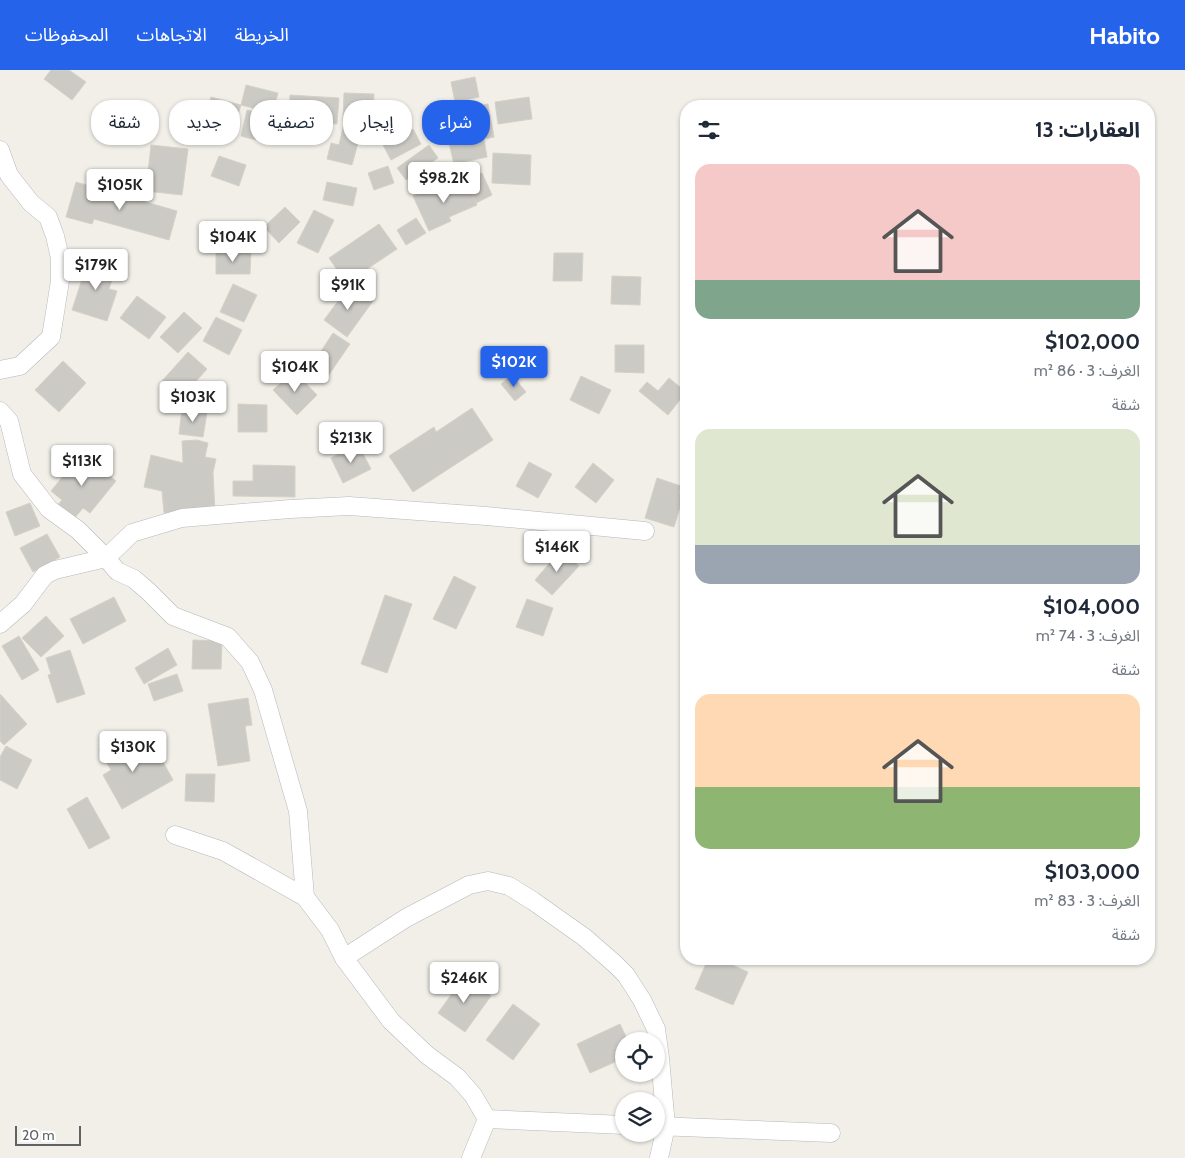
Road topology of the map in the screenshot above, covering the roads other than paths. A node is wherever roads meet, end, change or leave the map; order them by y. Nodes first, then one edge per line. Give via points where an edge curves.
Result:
1 (0, 150) edge
2 (0, 370) edge
3 (0, 411) edge
4 (645, 531) dead end
5 (106, 558) junction
6 (0, 624) edge
7 (175, 835) dead end
8 (305, 897) junction
9 (344, 958) junction
10 (660, 1092) edge
11 (486, 1120) junction
12 (615, 1125) edge
13 (665, 1126) edge
14 (831, 1133) dead end
15 (660, 1142) edge
16 (471, 1158) edge
17 (659, 1158) edge

1 - 2 street via 9,175 31,203 48,217 60,258 60,281 51,337 20,366
3 - 5 street via 9,421 22,474 49,509 78,530
4 - 5 street via 349,506 300,508 182,518 132,533
5 - 6 street via 45,575 23,604
5 - 8 street via 117,571 148,590 173,616 228,637 250,662 263,690 298,811
7 - 8 street via 223,851
8 - 9 street via 330,930
9 - 10 street via 406,918 469,885 488,881 509,886 584,937 626,975 656,1029
9 - 11 street via 391,1021 427,1055 458,1077
11 - 12 street
11 - 16 street
13 - 14 street
15 - 17 street

